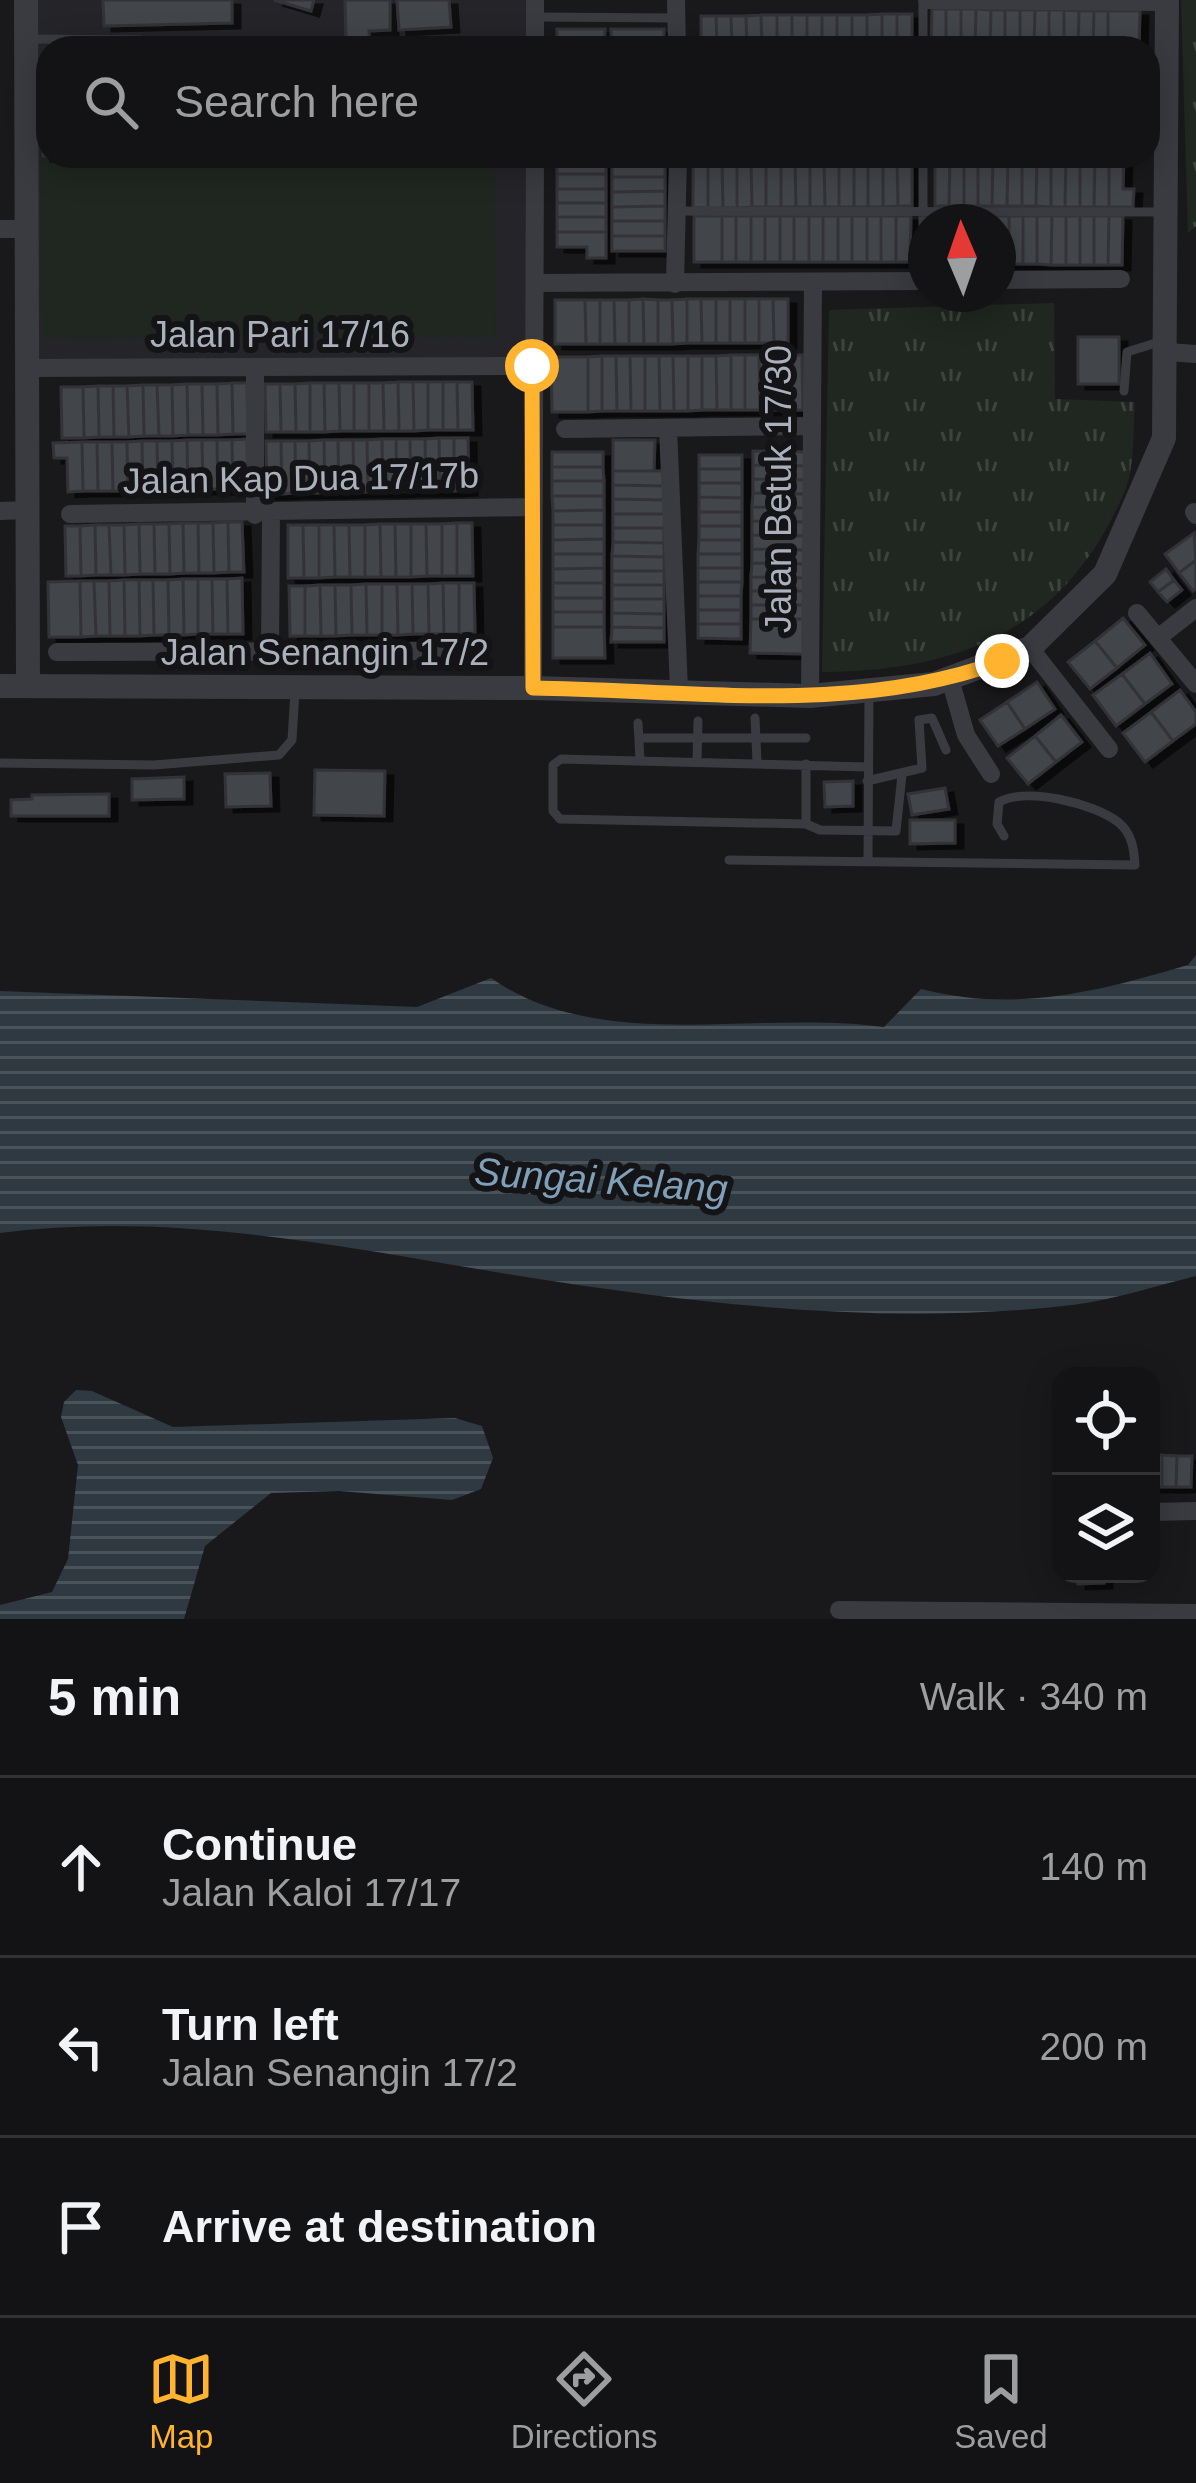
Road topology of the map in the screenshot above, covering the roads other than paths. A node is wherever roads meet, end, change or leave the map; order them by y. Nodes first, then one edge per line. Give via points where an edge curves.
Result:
1 (26, 0) edge
2 (925, 0) edge
3 (1167, 1) edge
4 (535, 9) edge
5 (676, 9) edge
6 (924, 36) edge
7 (26, 39) junction
8 (36, 39) edge
9 (1160, 54) edge
10 (1160, 147) edge
11 (535, 168) edge
12 (678, 168) edge
13 (923, 168) edge
14 (923, 204) edge
15 (908, 210) edge
16 (676, 211) junction
17 (1016, 211) edge
18 (1168, 212) junction
19 (0, 229) edge
20 (27, 229) junction
21 (1121, 279) dead end
22 (1016, 280) edge
23 (908, 281) edge
24 (812, 282) junction
25 (535, 283) junction
26 (675, 284) junction
27 (1168, 346) junction
28 (1196, 354) edge
29 (532, 366) junction
30 (27, 368) junction
31 (254, 368) junction
32 (1124, 391) dead end
33 (811, 426) junction
34 (668, 428) junction
35 (565, 429) dead end
36 (533, 507) junction
37 (0, 511) edge
38 (28, 511) junction
39 (70, 514) dead end
40 (264, 515) junction
41 (1196, 608) edge
42 (1138, 613) dead end
43 (1159, 637) junction
44 (1030, 648) junction
45 (452, 651) dead end
46 (57, 652) dead end
47 (270, 652) junction
48 (950, 679) junction
49 (1196, 684) edge
50 (0, 686) edge
51 (28, 686) junction
52 (533, 688) junction
53 (679, 690) junction
54 (295, 691) junction
55 (869, 693) junction
56 (810, 696) junction
57 (755, 718) dead end
58 (698, 721) dead end
59 (638, 723) dead end
60 (698, 736) junction
61 (755, 737) junction
62 (806, 738) dead end
63 (639, 739) junction
64 (946, 749) dead end
65 (1109, 749) dead end
66 (640, 760) junction
67 (698, 761) junction
68 (757, 762) junction
69 (0, 763) edge
70 (806, 764) junction
71 (868, 767) junction
72 (992, 774) dead end
73 (902, 775) junction
74 (867, 781) junction
75 (806, 824) junction
76 (867, 833) junction
77 (1004, 836) dead end
78 (729, 860) dead end
79 (868, 861) junction
80 (1196, 1511) edge
81 (1160, 1512) edge
82 (839, 1610) dead end
83 (1196, 1612) edge

1 - 7 street
2 - 3 street
2 - 6 lane
3 - 9 street, Jalan Senangin 17/2
4 - 5 lane
7 - 8 lane
7 - 20 street
10 - 18 street, Jalan Senangin 17/2
11 - 25 street
12 - 16 street
13 - 14 lane
15 - 16 lane
16 - 26 street
17 - 18 lane
18 - 27 street, Jalan Senangin 17/2
19 - 20 street
20 - 30 street
21 - 22 street
23 - 24 street
24 - 26 street
24 - 33 street, Jalan Betuk 17/30
25 - 26 street
25 - 29 street
27 - 28 street
27 - 32 lane via 1127,352
27 - 44 street, Jalan Senangin 17/2 via 1164,438 1140,502 1105,574
29 - 31 street, Jalan Pari 17/16
29 - 36 street
30 - 31 street, Jalan Pari 17/16
30 - 38 street
31 - 40 street
33 - 34 street
33 - 56 street, Jalan Betuk 17/30
34 - 35 street
34 - 53 street
36 - 40 street, Jalan Kap Dua 17/17b
36 - 52 street
37 - 38 street
38 - 51 street
39 - 40 street, Jalan Kap Dua 17/17b
40 - 47 street
41 - 43 street
42 - 43 street
43 - 49 street
44 - 48 street, Jalan Senangin 17/2
44 - 65 street
45 - 47 street
46 - 47 street
48 - 55 street, Jalan Senangin 17/2
48 - 72 street via 966,735
50 - 51 street, Jalan Senangin 17/2
51 - 54 street, Jalan Senangin 17/2
52 - 53 street, Jalan Senangin 17/2
52 - 54 street, Jalan Senangin 17/2
53 - 56 street, Jalan Senangin 17/2
54 - 69 lane via 292,740 280,754 154,765
55 - 56 street, Jalan Senangin 17/2
55 - 71 lane
57 - 61 lane
58 - 60 lane
59 - 63 lane
60 - 61 lane
60 - 63 lane
60 - 67 lane
61 - 62 lane
61 - 68 lane
63 - 66 lane
64 - 73 lane via 932,718 924,717 922,768
66 - 67 lane
66 - 75 lane via 561,759 553,765 554,811 569,820
67 - 68 lane
68 - 70 lane
70 - 71 lane
70 - 75 lane
71 - 74 lane
73 - 74 lane
73 - 76 lane via 896,831
74 - 76 lane
75 - 76 lane
76 - 79 lane
77 - 79 lane via 999,802 1045,798 1120,823 1136,865
78 - 79 lane
80 - 81 street
82 - 83 street

